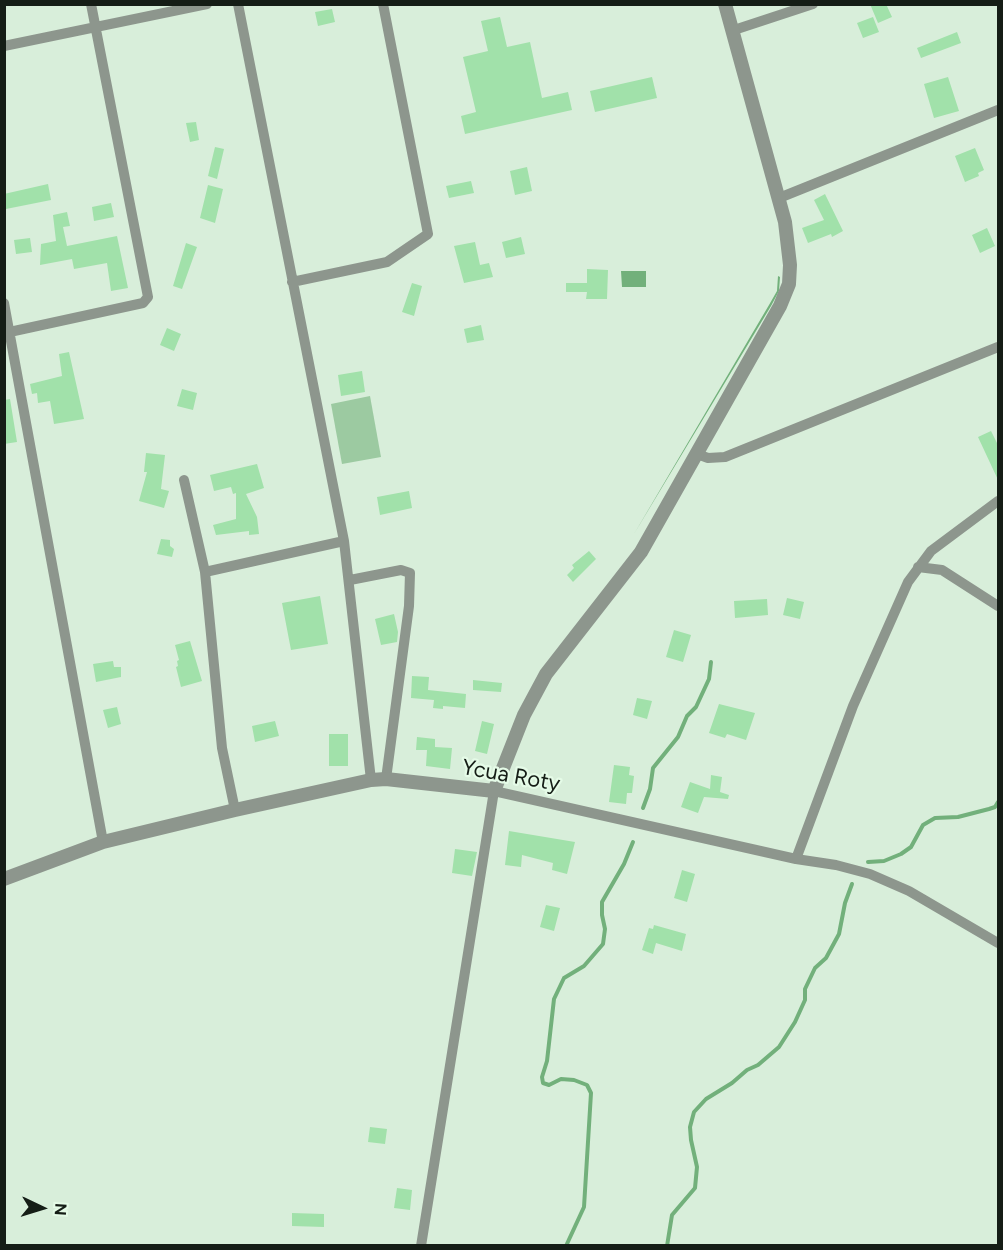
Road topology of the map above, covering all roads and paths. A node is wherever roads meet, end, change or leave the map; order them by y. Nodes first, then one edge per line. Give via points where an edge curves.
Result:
1 (91, 4) edge
2 (207, 4) edge
3 (238, 4) edge
4 (383, 4) edge
5 (725, 4) edge
6 (813, 4) edge
7 (96, 27) junction
8 (731, 31) junction
9 (4, 46) edge
10 (999, 110) edge
11 (779, 198) junction
12 (292, 282) junction
13 (4, 303) edge
14 (7, 332) edge
15 (999, 347) edge
16 (697, 454) junction
17 (184, 480) dead end
18 (999, 501) edge
19 (344, 541) junction
20 (918, 567) junction
21 (205, 572) junction
22 (350, 580) junction
23 (999, 606) edge
24 (378, 779) junction
25 (494, 791) junction
26 (235, 810) junction
27 (103, 842) junction
28 (796, 859) junction
29 (4, 879) edge
30 (999, 944) edge
31 (421, 1245) edge

1 - 7 street
2 - 7 street
3 - 12 street
4 - 12 street via 428,234 387,262
5 - 8 street
6 - 8 street
7 - 9 street
7 - 14 street via 148,297 143,303
8 - 11 street
10 - 11 street
11 - 16 street via 790,265 789,284
12 - 19 street
13 - 14 street
14 - 27 street
15 - 16 street via 725,457
16 - 25 street via 641,552 546,674 524,715
17 - 21 street
18 - 20 street via 931,551
19 - 21 street
19 - 22 street
20 - 23 street via 942,570
20 - 28 street via 853,706
21 - 26 street via 222,748
22 - 24 street
22 - 24 street via 401,570 410,573 409,606
24 - 25 street, Ycua Roty
24 - 26 street, Ycua Roty
25 - 28 street, Ycua Roty
25 - 31 street
26 - 27 street, Ycua Roty
27 - 29 street, Ycua Roty
28 - 30 street, Ycua Roty via 870,874 909,891

